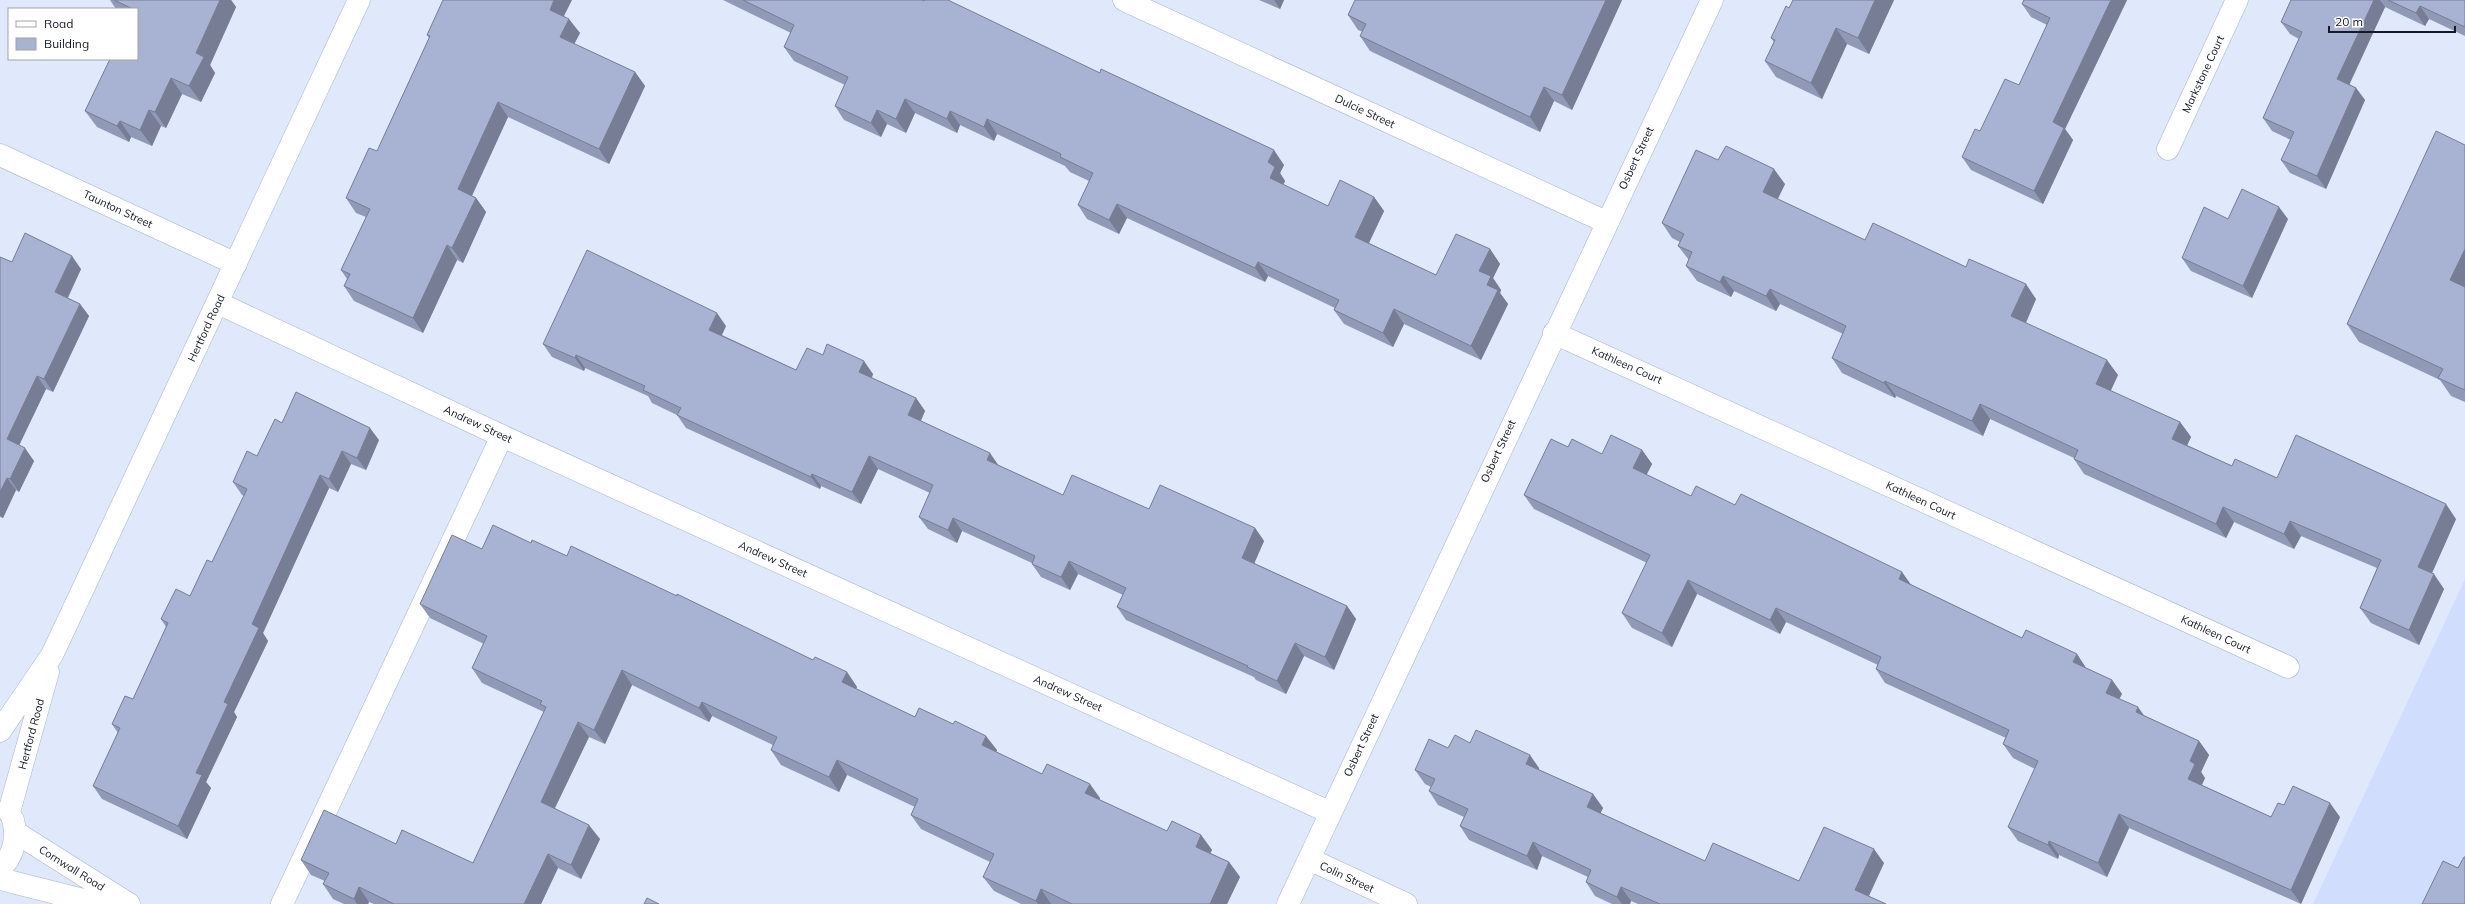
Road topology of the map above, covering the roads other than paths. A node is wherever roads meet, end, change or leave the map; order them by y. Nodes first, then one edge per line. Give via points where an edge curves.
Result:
1 (359, 0) edge
2 (1124, 0) edge
3 (1712, 0) edge
4 (2237, 0) edge
5 (2168, 148) dead end
6 (0, 155) edge
7 (1606, 222) junction
8 (236, 264) junction
9 (218, 303) junction
10 (1554, 332) junction
11 (502, 436) junction
12 (52, 655) junction
13 (2288, 667) dead end
14 (0, 731) edge
15 (1329, 812) junction
16 (8, 814) edge
17 (1309, 859) junction
18 (0, 870) edge
19 (0, 879) edge
20 (99, 904) edge
21 (129, 904) edge
22 (282, 904) edge
23 (1288, 904) edge
24 (1406, 904) edge

1 - 8 street, Hertford Road
2 - 7 street, Dulcie Street
3 - 7 street, Osbert Street
4 - 5 street, Markstone Court
6 - 8 street, Taunton Street
7 - 10 street, Osbert Street
8 - 9 street, Hertford Road
9 - 11 street, Andrew Street
9 - 12 street, Hertford Road
10 - 13 street, Kathleen Court
10 - 15 street, Osbert Street
11 - 15 street, Andrew Street
11 - 22 street
12 - 14 street, Hertford Road
12 - 16 street, Hertford Road
15 - 17 street, Osbert Street
16 - 18 street, Hertford Road via 9,858
16 - 21 street, Cornwall Road
17 - 23 street, Osbert Street
17 - 24 street, Colin Street
19 - 20 street, Cornwall Road

